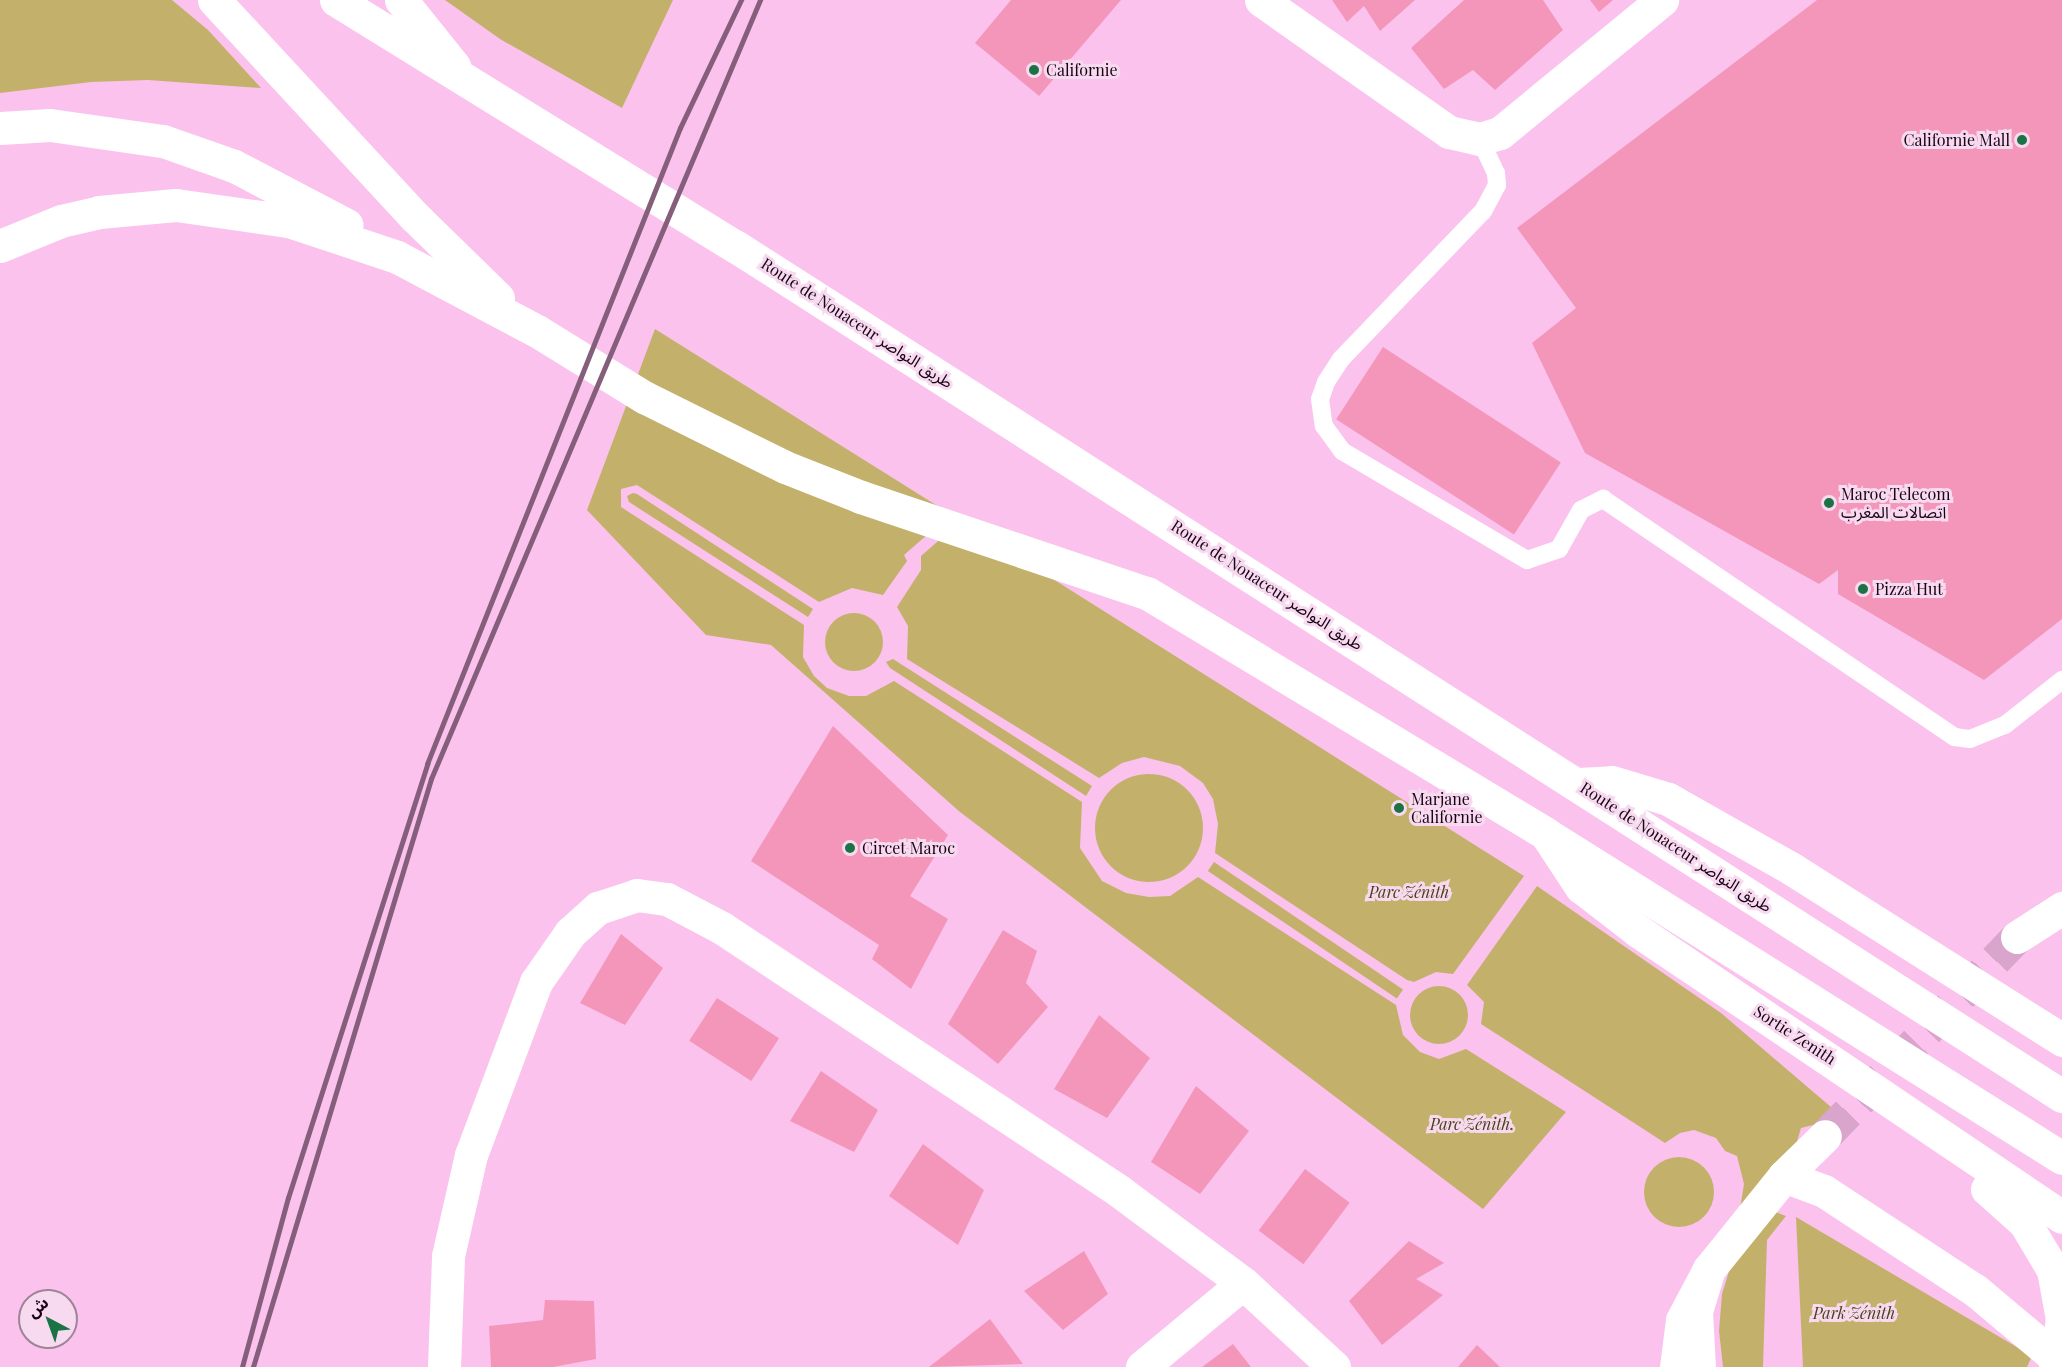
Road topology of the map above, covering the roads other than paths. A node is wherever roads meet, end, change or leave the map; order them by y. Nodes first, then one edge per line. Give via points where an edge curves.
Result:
1 (214, 0) edge
2 (336, 0) edge
3 (401, 0) edge
4 (1261, 0) edge
5 (1662, 0) edge
6 (466, 82) junction
7 (50, 125) junction
8 (0, 128) edge
9 (1480, 140) junction
10 (0, 145) edge
11 (0, 246) edge
12 (397, 257) junction
13 (537, 331) junction
14 (2062, 680) edge
15 (1578, 784) junction
16 (1546, 834) junction
17 (2062, 908) edge
18 (2017, 937) tunnel mouth
19 (2062, 1040) edge
20 (1836, 1062) junction
21 (2062, 1096) edge
22 (1825, 1136) tunnel mouth
23 (2062, 1158) edge
24 (1784, 1176) junction
25 (2062, 1218) edge
26 (1709, 1269) junction
27 (1243, 1283) junction
28 (2062, 1363) edge
29 (444, 1367) edge
30 (1142, 1367) edge
31 (1334, 1367) edge
32 (1676, 1367) edge
33 (1699, 1367) edge
34 (2055, 1367) edge

1 - 13 main road via 415,217
2 - 6 main road, Route de Nouaceur طريق النواصر
3 - 6 main road
4 - 9 main road via 1449,132
5 - 9 main road via 1500,133
6 - 15 main road, Route de Nouaceur طريق النواصر via 735,246
7 - 8 main road
7 - 10 main road
7 - 12 main road via 126,134 199,152 303,200
9 - 14 lane via 1496,173 1497,185 1483,211 1341,359 1326,382 1320,399 1324,426 1342,451 1527,560 1559,549 1581,510 1603,499 1955,737 1970,739 2005,725
11 - 12 main road via 61,221 99,212 176,205 289,221
12 - 13 main road
13 - 16 main road via 644,397 722,439 861,497 1147,593
15 - 19 main road via 1612,782 1668,799 1792,869
15 - 21 main road, Route de Nouaceur طريق النواصر
16 - 20 main road, Sortie Zenith via 1581,887 1638,931
16 - 23 main road
17 - 18 main road
20 - 25 main road, Sortie Zenith via 1958,1150
20 - 34 main road via 1871,1105 2006,1203 2041,1245 2059,1294 2060,1344
22 - 24 main road
24 - 26 main road
24 - 28 main road via 1824,1191 1975,1290
26 - 32 main road via 1682,1320
26 - 33 main road via 1696,1311
27 - 29 main road via 1119,1191 722,928 667,898 637,895 598,908 570,933 536,982 471,1155 448,1256
27 - 30 main road
27 - 31 main road

